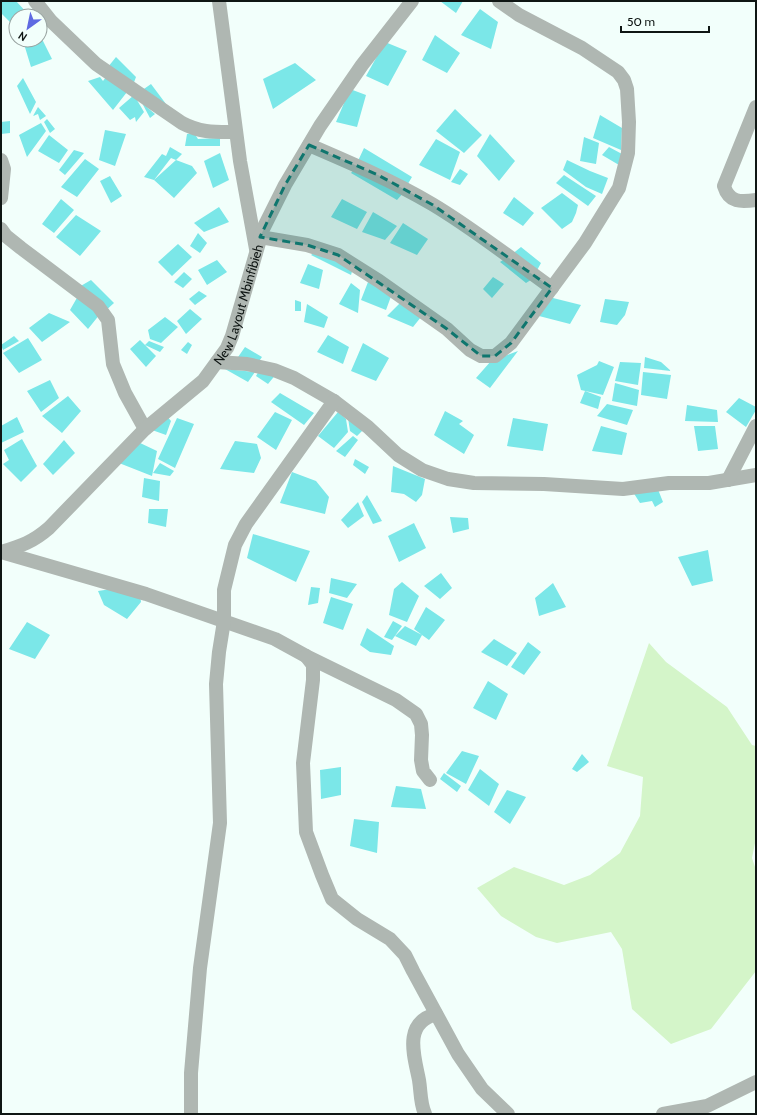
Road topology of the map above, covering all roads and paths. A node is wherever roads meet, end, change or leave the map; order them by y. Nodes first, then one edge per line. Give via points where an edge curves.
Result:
1 (35, 1) edge
2 (219, 1) edge
3 (412, 1) edge
4 (499, 1) edge
5 (756, 107) edge
6 (236, 132) junction
7 (309, 145) junction
8 (1, 160) edge
9 (1, 198) edge
10 (756, 200) edge
11 (1, 229) edge
12 (260, 237) junction
13 (256, 251) junction
14 (552, 288) junction
15 (216, 362) junction
16 (334, 401) junction
17 (756, 426) edge
18 (145, 429) junction
19 (756, 475) edge
20 (728, 480) junction
21 (1, 552) edge
22 (224, 621) junction
23 (306, 656) junction
24 (430, 780) dead end
25 (436, 1014) junction
26 (756, 1082) edge
27 (191, 1114) edge
28 (425, 1114) edge
29 (508, 1114) edge
30 (663, 1114) edge

1 - 6 street via 51,21 96,64 182,123 208,132
2 - 6 street
3 - 7 street, New Layout Mbinfibieh via 358,71
4 - 14 street via 519,15 582,48 618,72 627,88 628,153 619,188 585,243
5 - 10 street via 724,186 732,198 741,202
6 - 13 street
7 - 12 street, New Layout Mbinfibieh via 285,185
7 - 14 street via 378,174 433,205
8 - 9 street via 4,169
11 - 18 street via 21,248 98,306 108,320 113,364 125,393
12 - 13 street, New Layout Mbinfibieh
12 - 14 street via 307,245 338,255 447,328 470,350 481,356 494,356 511,343
13 - 15 street, New Layout Mbinfibieh via 232,336 227,348
15 - 16 street via 247,364 274,370 294,378
15 - 18 street, New Layout Mbinfibieh via 203,381
16 - 20 street via 368,427 398,455 422,470 448,479 474,483 624,489 669,483 709,483
16 - 22 street via 246,524 235,545 224,590
17 - 20 street
18 - 21 street, New Layout Mbinfibieh via 40,536 29,543
19 - 20 street
21 - 22 street via 146,594
22 - 23 street via 275,639
22 - 27 street via 216,684 220,823 200,968 191,1073
23 - 24 street via 396,700 416,714 421,724 423,771
23 - 25 street via 313,665 313,680 303,763 306,832 332,899 390,940 405,955
25 - 28 street via 419,1023 412,1043 421,1104
25 - 29 street via 458,1054 482,1089
26 - 30 street via 707,1106

